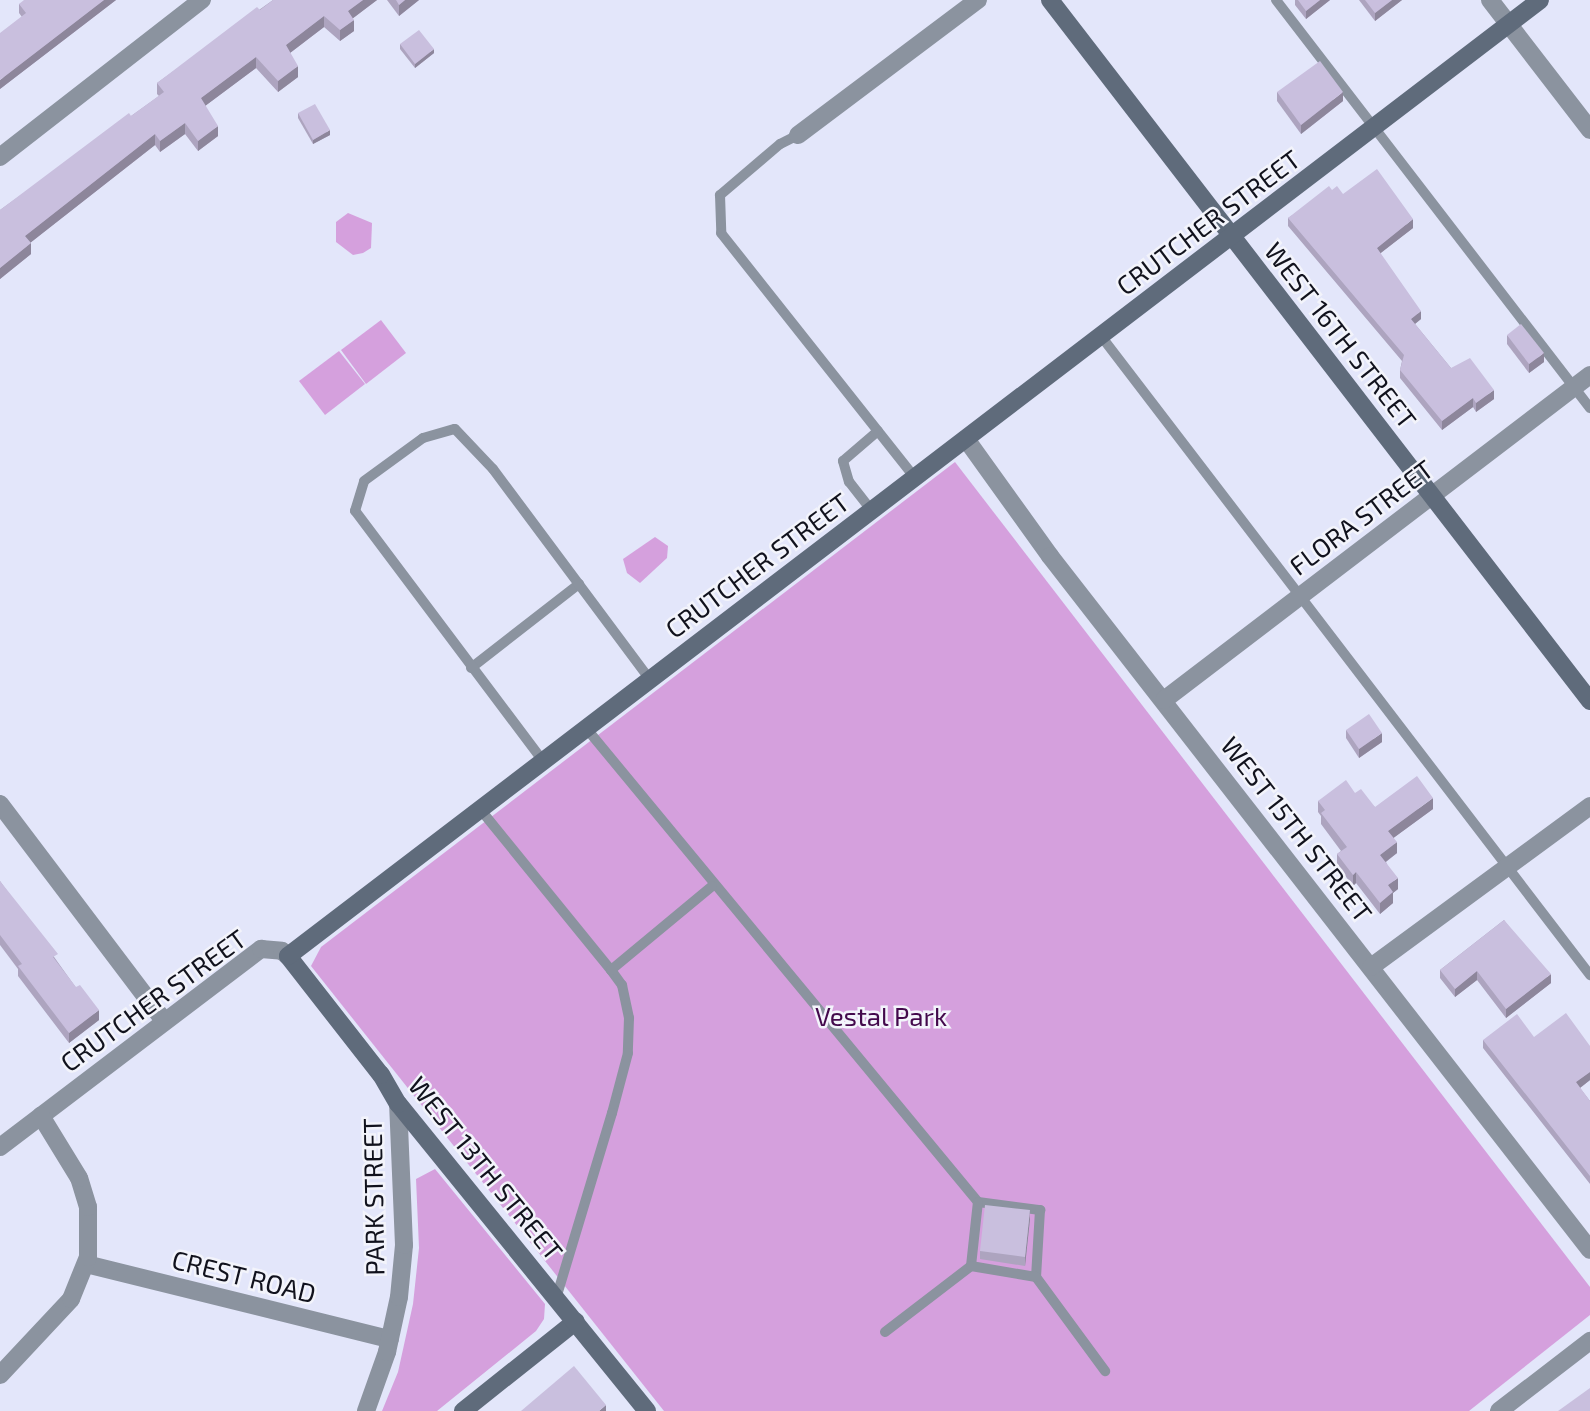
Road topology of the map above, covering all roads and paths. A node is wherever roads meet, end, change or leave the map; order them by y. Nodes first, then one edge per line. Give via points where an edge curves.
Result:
1 (202, 0) edge
2 (978, 0) edge
3 (1050, 0) edge
4 (1276, 0) edge
5 (1490, 0) edge
6 (1540, 0) edge
7 (1509, 25) junction
8 (1374, 128) junction
9 (1590, 130) edge
10 (798, 135) joint
11 (0, 157) edge
12 (1232, 236) junction
13 (1101, 336) junction
14 (1590, 375) edge
15 (1574, 387) junction
16 (1590, 408) edge
17 (878, 431) junction
18 (966, 439) junction
19 (915, 478) junction
20 (1432, 496) junction
21 (872, 511) junction
22 (579, 584) junction
23 (1300, 597) junction
24 (471, 668) junction
25 (650, 680) junction
26 (1164, 700) junction
27 (1590, 701) edge
28 (586, 728) junction
29 (543, 761) junction
30 (0, 804) edge
31 (1590, 806) edge
32 (480, 809) junction
33 (1507, 866) junction
34 (712, 886) junction
35 (288, 956) junction
36 (1371, 967) junction
37 (611, 970) junction
38 (1590, 975) edge
39 (164, 1021) junction
40 (398, 1104) junction
41 (41, 1116) junction
42 (0, 1147) edge
43 (978, 1202) junction
44 (1589, 1247) edge
45 (86, 1264) junction
46 (971, 1266) junction
47 (1036, 1277) junction
48 (556, 1298) junction
49 (576, 1321) junction
50 (885, 1332) dead end
51 (390, 1339) junction
52 (1590, 1341) edge
53 (1105, 1371) dead end
54 (0, 1375) edge
55 (366, 1411) edge
56 (463, 1411) edge
57 (647, 1411) edge
58 (1499, 1411) edge

1 - 11 street
2 - 10 street
3 - 12 street, WEST 16TH STREET
4 - 8 lane
5 - 7 street
6 - 7 street, CRUTCHER STREET
7 - 8 street, CRUTCHER STREET
7 - 9 street
8 - 12 street, CRUTCHER STREET
8 - 15 lane
10 - 17 lane via 780,144 720,195 721,233
12 - 13 street, CRUTCHER STREET
12 - 20 street, WEST 16TH STREET
13 - 18 street, CRUTCHER STREET
13 - 23 lane
14 - 15 street, FLORA STREET
15 - 16 lane
15 - 20 street, FLORA STREET
17 - 19 lane
17 - 21 lane via 843,461 849,482
18 - 19 street, CRUTCHER STREET
18 - 26 street, WEST 15TH STREET via 1050,556
19 - 21 street, CRUTCHER STREET
20 - 23 street, FLORA STREET
20 - 27 street, WEST 16TH STREET
21 - 25 street, CRUTCHER STREET
22 - 24 lane
22 - 24 lane via 493,469 455,429 423,438 364,481 355,510
22 - 25 lane
23 - 26 street, FLORA STREET
23 - 33 lane
24 - 29 lane
25 - 28 street, CRUTCHER STREET
26 - 36 street, WEST 15TH STREET
28 - 29 street, CRUTCHER STREET
28 - 34 lane
29 - 32 street, CRUTCHER STREET
30 - 39 street
31 - 33 street
32 - 35 street, CRUTCHER STREET
32 - 37 lane
33 - 36 street
33 - 38 lane
34 - 37 lane
34 - 43 lane
35 - 39 street, CRUTCHER STREET via 282,951 261,950
35 - 40 street, WEST 13TH STREET via 381,1074
36 - 44 street, WEST 15TH STREET
37 - 48 lane via 622,985 629,1018 628,1052
39 - 41 street, CRUTCHER STREET
40 - 48 street, WEST 13TH STREET
40 - 51 street, PARK STREET via 404,1245
41 - 42 street, CRUTCHER STREET
41 - 45 street via 79,1178 89,1220
43 - 46 lane
43 - 47 lane via 1040,1210
45 - 51 street, CREST ROAD
45 - 54 street via 79,1287 64,1309
46 - 47 lane
46 - 50 lane
47 - 53 lane
48 - 49 street, WEST 13TH STREET
49 - 56 street
49 - 57 street, WEST 13TH STREET
51 - 55 street, PARK STREET
52 - 58 street

